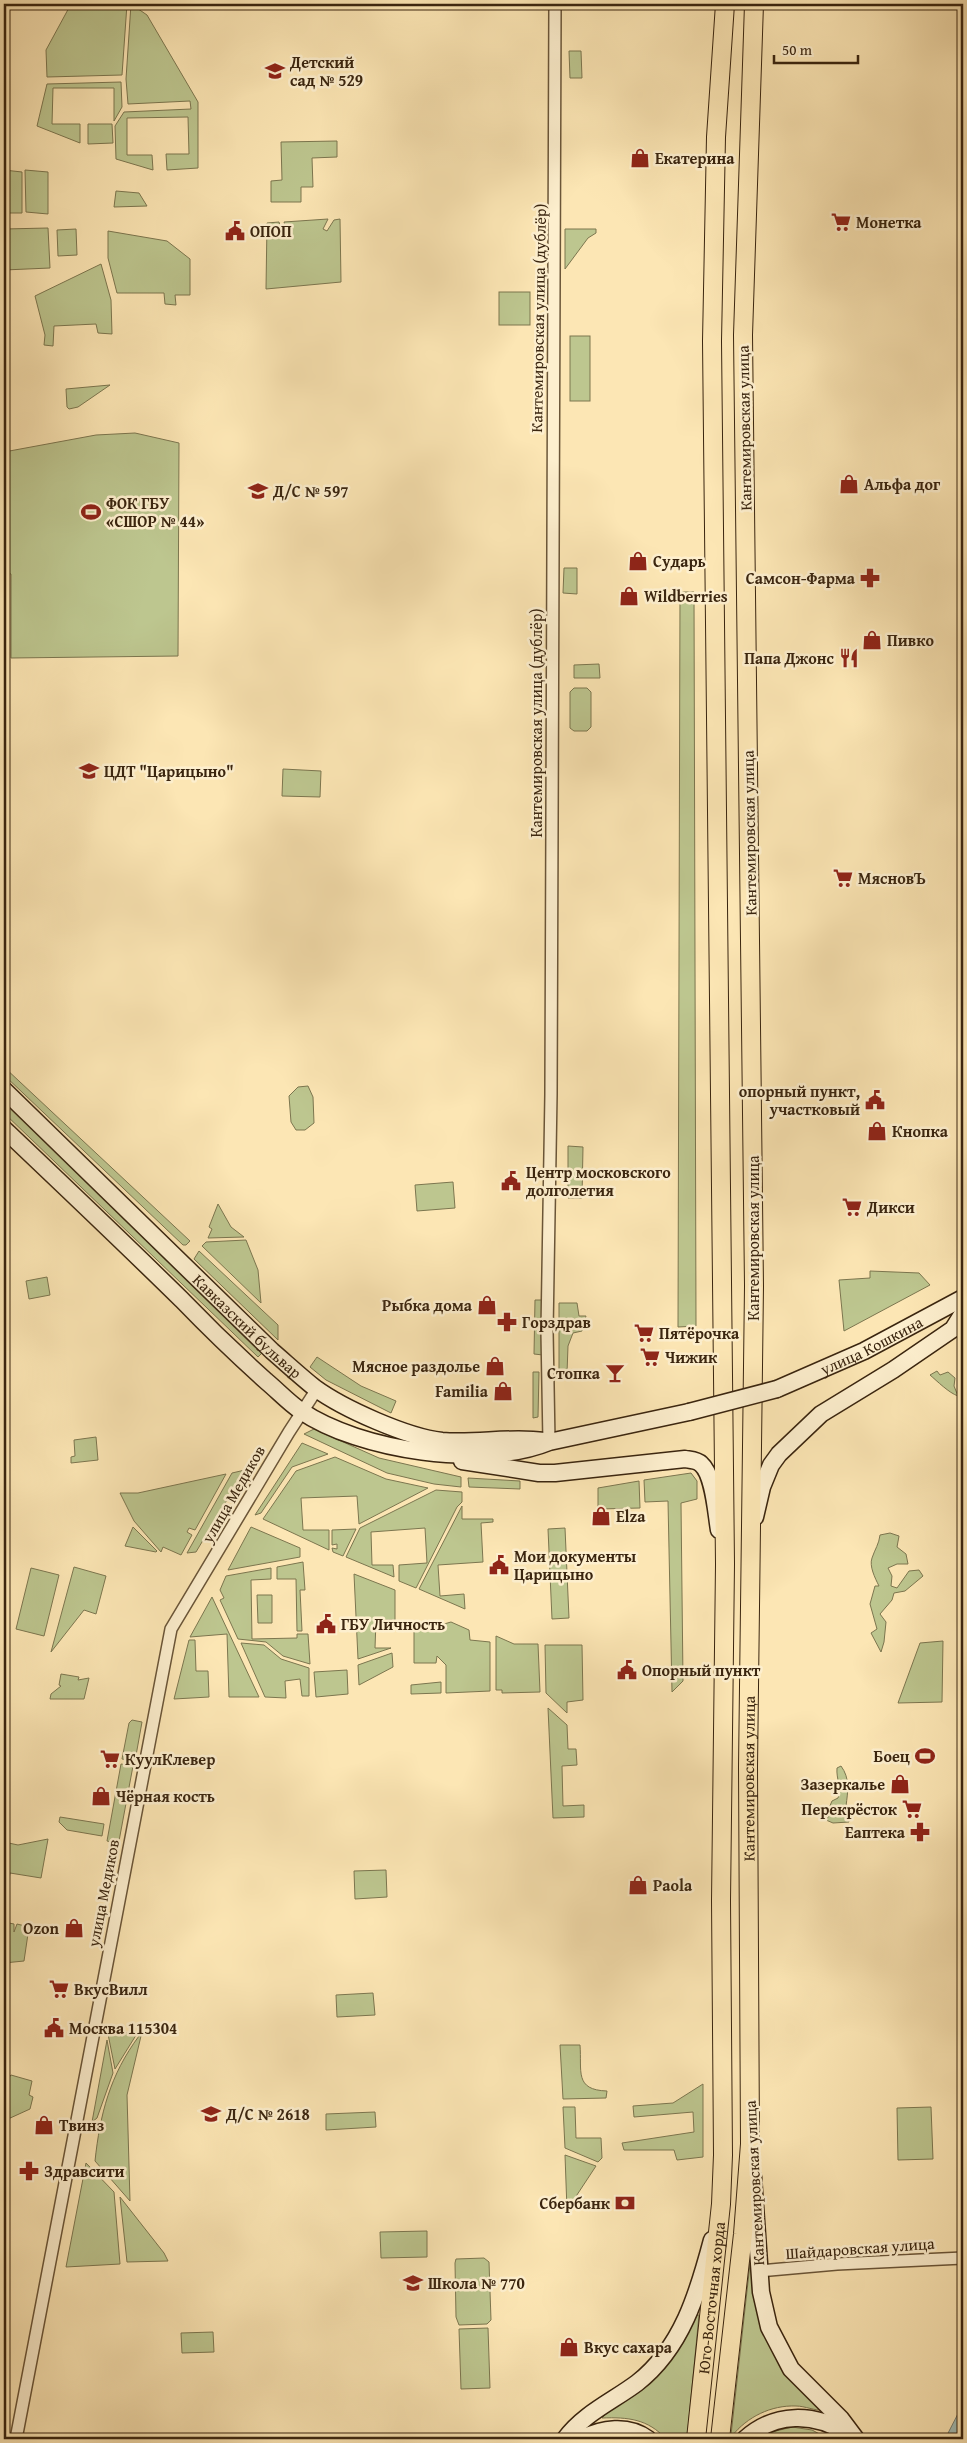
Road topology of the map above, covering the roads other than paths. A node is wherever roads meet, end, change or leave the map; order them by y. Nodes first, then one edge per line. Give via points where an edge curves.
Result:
1 (555, 4) edge
2 (716, 4) edge
3 (725, 4) edge
4 (754, 4) edge
5 (716, 137) junction
6 (4, 1090) edge
7 (4, 1129) edge
8 (963, 1298) edge
9 (963, 1314) edge
10 (317, 1389) junction
11 (301, 1411) junction
12 (689, 1412) joint
13 (549, 1442) junction
14 (438, 1453) junction
15 (752, 1526) junction
16 (725, 1564) junction
17 (750, 2144) junction
18 (723, 2155) joint
19 (721, 2204) junction
20 (963, 2258) edge
21 (759, 2272) junction
22 (16, 2439) edge
23 (565, 2439) edge
24 (581, 2439) edge
25 (648, 2439) edge
26 (696, 2439) edge
27 (720, 2439) edge
28 (745, 2439) edge
29 (856, 2439) edge

1 - 13 street, Кантемировская улица (дублёр)
2 - 5 main road
3 - 5 main road, Кантемировская улица
4 - 15 main road, Кантемировская улица via 743,336 754,1286
5 - 16 main road, Кантемировская улица via 712,341
6 - 10 main road, Кавказский бульвар via 272,1350
7 - 11 main road, Кавказский бульвар via 242,1359
8 - 12 main road, улица Кошкина, bridge via 864,1351 777,1389
9 - 15 main road via 953,1329 821,1414 780,1454 771,1465 762,1487
10 - 11 street, улица Медиков
10 - 13 main road, Кавказский бульвар via 397,1429 439,1440 528,1439
11 - 14 main road, Кавказский бульвар via 384,1446
11 - 22 street, улица Медиков via 171,1629
12 - 13 main road, Кавказский бульвар
13 - 14 main road, Кавказский бульвар via 530,1450 506,1453
14 - 16 main road via 465,1462 539,1473 685,1459 695,1461 708,1474
15 - 17 main road, Кантемировская улица via 748,1767
16 - 18 main road, Кантемировская улица via 721,1891
17 - 21 main road, Кантемировская улица
17 - 27 main road, Юго-Восточная хорда
18 - 19 main road, Юго-Восточная хорда
19 - 23 main road via 695,2298 672,2343 638,2381 578,2423
19 - 26 main road, Юго-Восточная хорда
20 - 21 street, Шайдаровская улица via 836,2264
21 - 29 main road, Кантемировская улица via 763,2309 784,2360
24 - 25 main road via 598,2432 620,2429
28 - 29 main road via 765,2424 788,2417 830,2424

